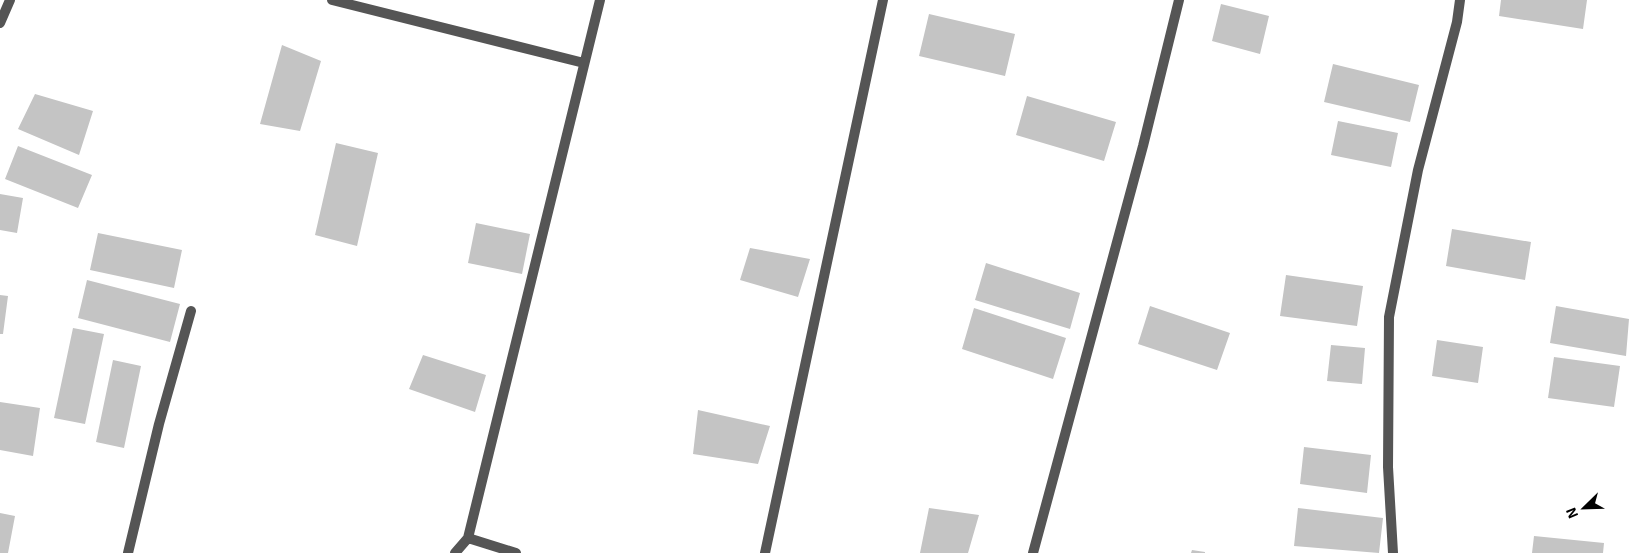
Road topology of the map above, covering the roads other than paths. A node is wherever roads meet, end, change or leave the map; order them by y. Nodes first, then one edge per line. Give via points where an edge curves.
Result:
1 (10, 0) edge
2 (332, 0) edge
3 (600, 0) edge
4 (883, 0) edge
5 (1179, 0) edge
6 (1460, 0) edge
7 (0, 23) edge
8 (584, 63) junction
9 (191, 311) dead end
10 (468, 538) junction
11 (128, 553) edge
12 (454, 553) edge
13 (516, 553) edge
14 (765, 553) edge
15 (1033, 553) edge
16 (1392, 553) edge

1 - 7 street
2 - 8 street
3 - 8 street
4 - 14 street
5 - 15 street
6 - 16 street via 1418,170 1389,317 1388,467
8 - 10 street
9 - 11 street via 158,424
10 - 12 street
10 - 13 street

